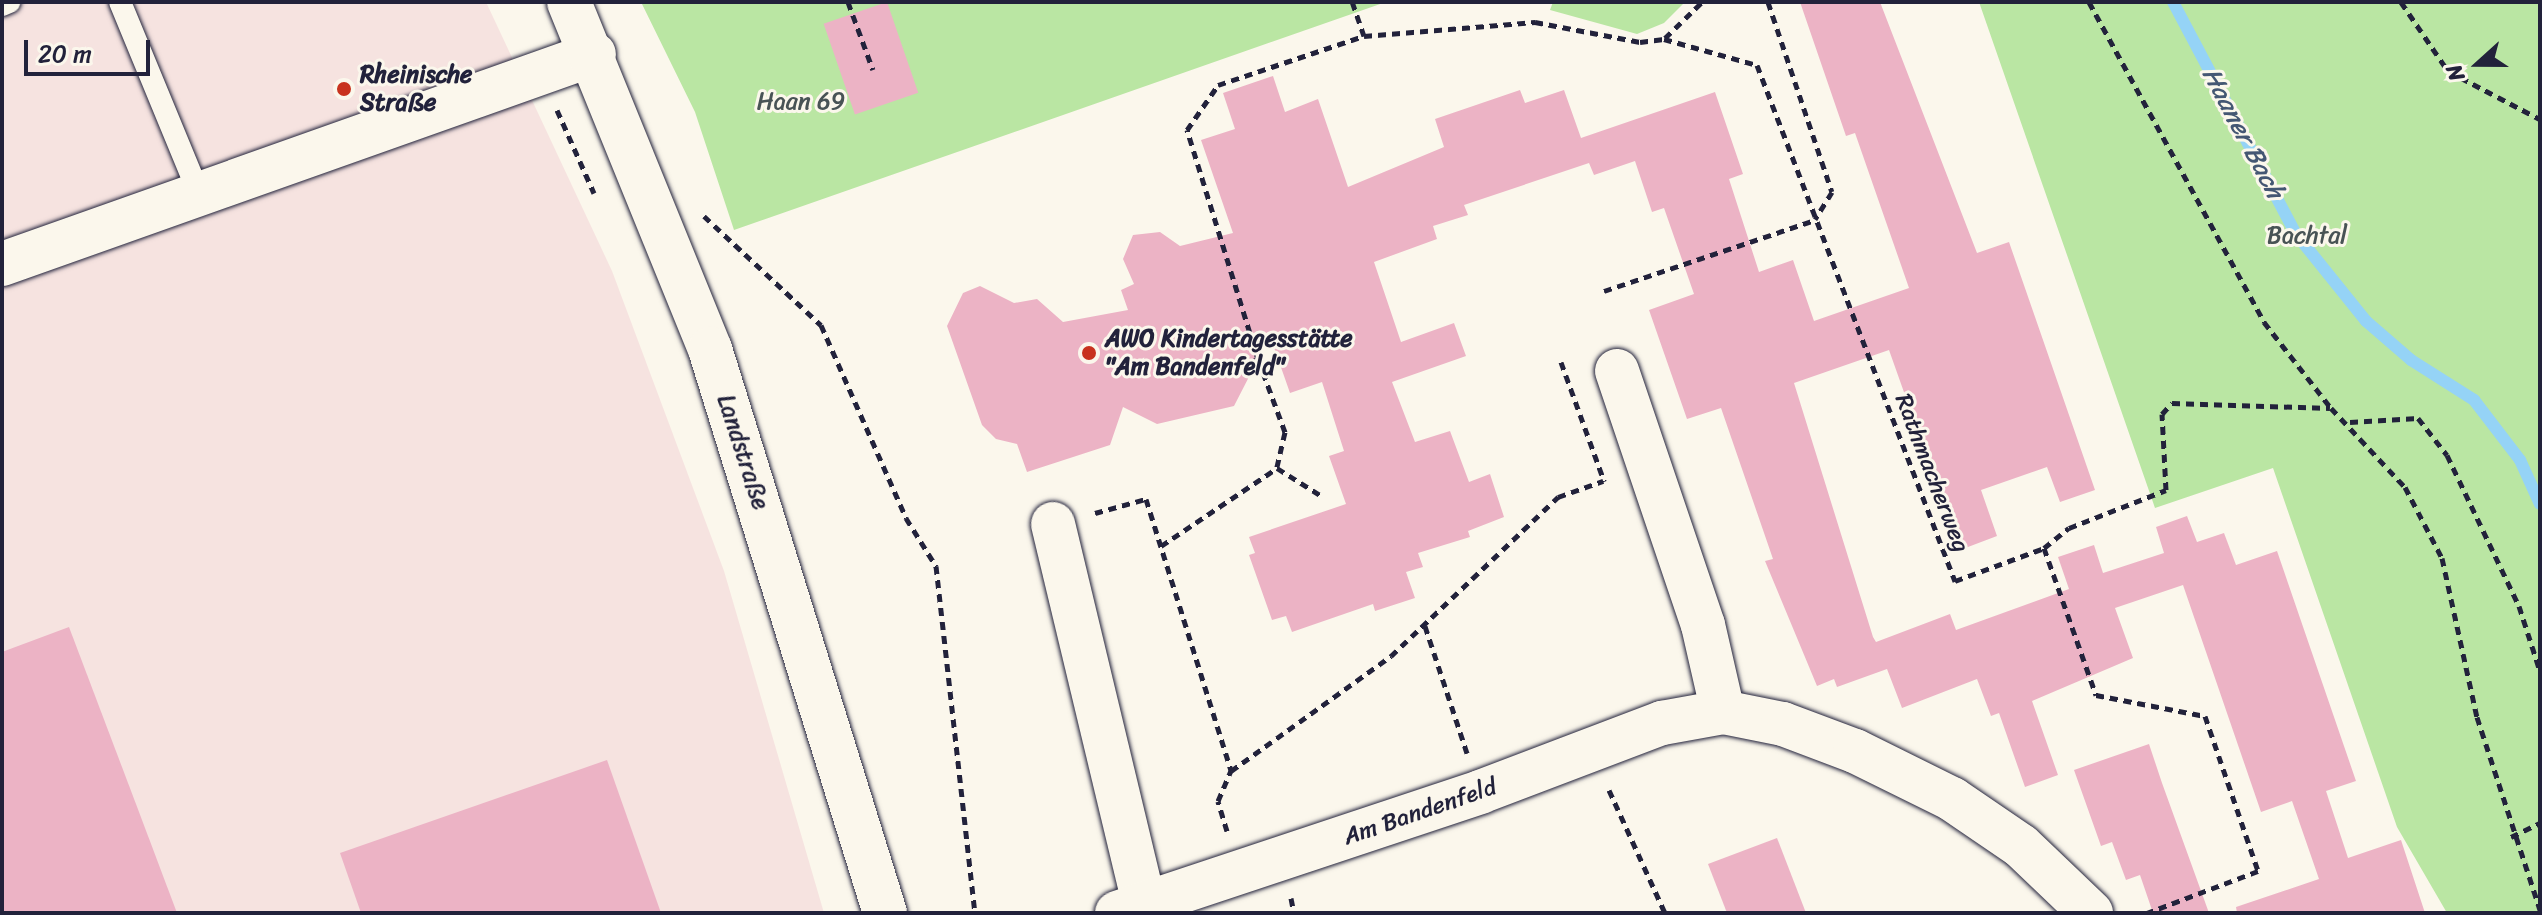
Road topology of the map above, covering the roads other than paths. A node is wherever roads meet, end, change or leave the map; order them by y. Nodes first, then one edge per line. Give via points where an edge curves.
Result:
1 (9, 2) edge
2 (120, 2) edge
3 (569, 2) edge
4 (2, 5) edge
5 (594, 54) junction
6 (199, 194) junction
7 (2, 264) edge
8 (1617, 371) dead end
9 (1053, 524) road end
10 (1723, 712) junction
11 (1130, 909) edge
12 (885, 913) edge
13 (2091, 913) edge

1 - 4 lane
2 - 6 lane
3 - 5 street, Landstraße
5 - 6 street
5 - 12 street, Landstraße via 710,349
6 - 7 street
8 - 10 street via 1703,625
9 - 11 street
10 - 11 street, Am Bandenfeld via 1662,723 1480,792
10 - 13 street, Am Bandenfeld via 1783,724 1855,751 1952,799 2021,846

